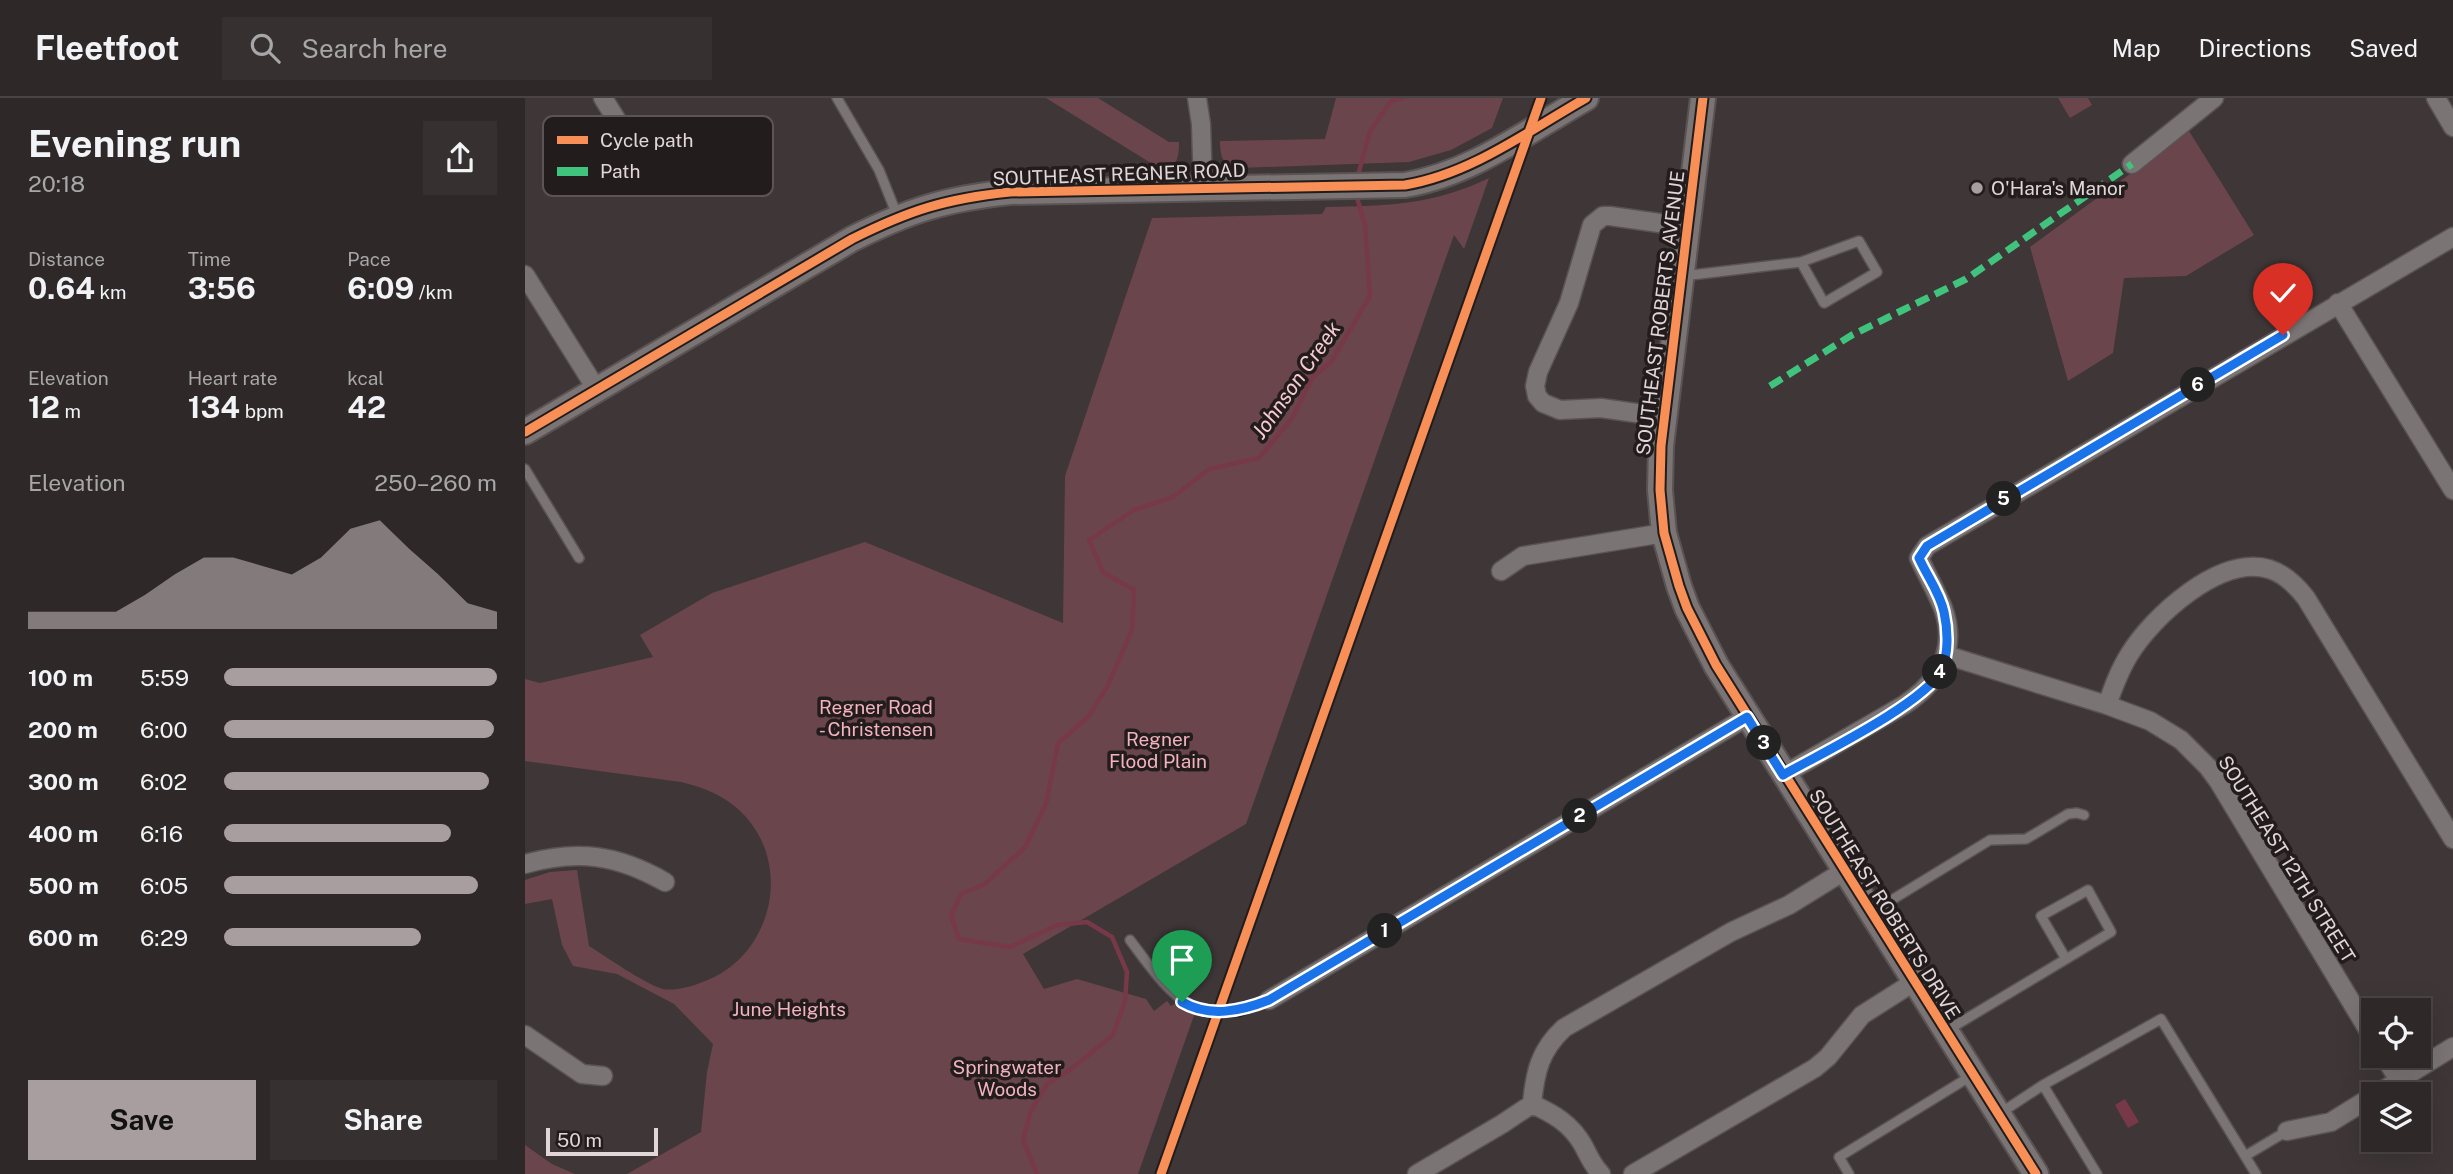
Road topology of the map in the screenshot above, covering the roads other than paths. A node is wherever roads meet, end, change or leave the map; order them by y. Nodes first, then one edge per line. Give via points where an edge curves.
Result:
1 (603, 98) edge
2 (837, 98) edge
3 (1197, 98) edge
4 (1586, 98) edge
5 (1703, 98) edge
6 (2214, 98) edge
7 (2436, 98) edge
8 (614, 116) edge
9 (2453, 127) edge
10 (2132, 164) dead end
11 (1203, 188) junction
12 (898, 216) junction
13 (1687, 227) junction
14 (2453, 236) edge
15 (1801, 262) junction
16 (525, 275) edge
17 (1681, 276) junction
18 (2338, 303) junction
19 (597, 390) junction
20 (1664, 417) junction
21 (525, 432) edge
22 (525, 470) edge
23 (2453, 490) edge
24 (1664, 533) junction
25 (579, 558) dead end
26 (1501, 571) dead end
27 (1947, 655) junction
28 (2107, 705) junction
29 (1747, 717) junction
30 (1783, 775) junction
31 (2084, 815) dead end
32 (2453, 839) edge
33 (525, 864) edge
34 (1844, 871) junction
35 (665, 882) dead end
36 (1871, 913) junction
37 (1130, 940) dead end
38 (2066, 959) junction
39 (1914, 982) junction
40 (1269, 1000) joint
41 (2361, 1018) edge
42 (1945, 1032) junction
43 (525, 1035) edge
44 (2453, 1047) edge
45 (2391, 1068) edge
46 (1972, 1075) junction
47 (603, 1076) dead end
48 (2399, 1080) junction
49 (2396, 1082) edge
50 (2043, 1085) junction
51 (1532, 1104) junction
52 (2361, 1104) edge
53 (1997, 1115) junction
54 (2287, 1131) joint
55 (2245, 1156) junction
56 (1417, 1174) edge
57 (1601, 1174) edge
58 (1633, 1174) edge
59 (1849, 1174) edge
60 (2036, 1174) edge
61 (2097, 1174) edge
62 (2256, 1174) edge

1 - 8 street
2 - 12 lane via 879,170
3 - 11 street
4 - 11 street, SOUTHEAST REGNER ROAD via 1457,171 1424,182 1385,187
5 - 13 street, SOUTHEAST ROBERTS AVENUE
6 - 10 street
7 - 9 street
11 - 12 street, SOUTHEAST REGNER ROAD via 1010,192 945,201
12 - 19 street, SOUTHEAST REGNER ROAD
13 - 17 street, SOUTHEAST ROBERTS AVENUE
13 - 20 street via 1609,216 1592,225 1569,303 1535,386 1543,403 1560,410 1601,408
14 - 18 street
15 - 15 lane via 1859,241 1877,272 1824,303
15 - 17 lane
16 - 19 street
17 - 20 street, SOUTHEAST ROBERTS AVENUE
18 - 23 street
18 - 27 street via 1927,546 1919,558 1944,611
19 - 21 street, SOUTHEAST REGNER ROAD
20 - 24 street, SOUTHEAST ROBERTS AVENUE via 1660,471
22 - 25 lane
24 - 26 street via 1523,556
24 - 29 street, SOUTHEAST ROBERTS DRIVE via 1687,608
27 - 28 street, SOUTHEAST 12TH STREET
27 - 30 street via 1941,671 1919,695
28 - 32 street via 2129,654 2165,612 2225,573 2266,568 2288,579 2306,598
28 - 41 street, SOUTHEAST 12TH STREET via 2166,730 2208,767
29 - 30 street, SOUTHEAST ROBERTS DRIVE
29 - 40 street
30 - 34 street, SOUTHEAST ROBERTS DRIVE
31 - 36 lane via 2068,814 2026,839 1990,840
33 - 35 street via 558,856 593,856 627,863
34 - 36 street, SOUTHEAST ROBERTS DRIVE
34 - 51 street via 1564,1028 1540,1056
36 - 39 street, SOUTHEAST ROBERTS DRIVE
37 - 40 lane via 1182,1002 1219,1011 1246,1009
38 - 38 lane via 2111,932 2088,890 2041,916
38 - 42 lane
39 - 42 street, SOUTHEAST ROBERTS DRIVE
39 - 58 street via 1862,1015 1815,1068
42 - 46 street, SOUTHEAST ROBERTS DRIVE
43 - 47 street via 582,1074
44 - 48 street
45 - 48 street
46 - 53 street, SOUTHEAST ROBERTS DRIVE
46 - 59 lane via 1839,1157
48 - 49 street
50 - 53 lane
50 - 55 lane via 2161,1018
50 - 61 lane
51 - 56 street
51 - 57 street via 1569,1125
52 - 54 street via 2331,1122
53 - 60 street, SOUTHEAST ROBERTS DRIVE
54 - 55 lane
55 - 62 lane

